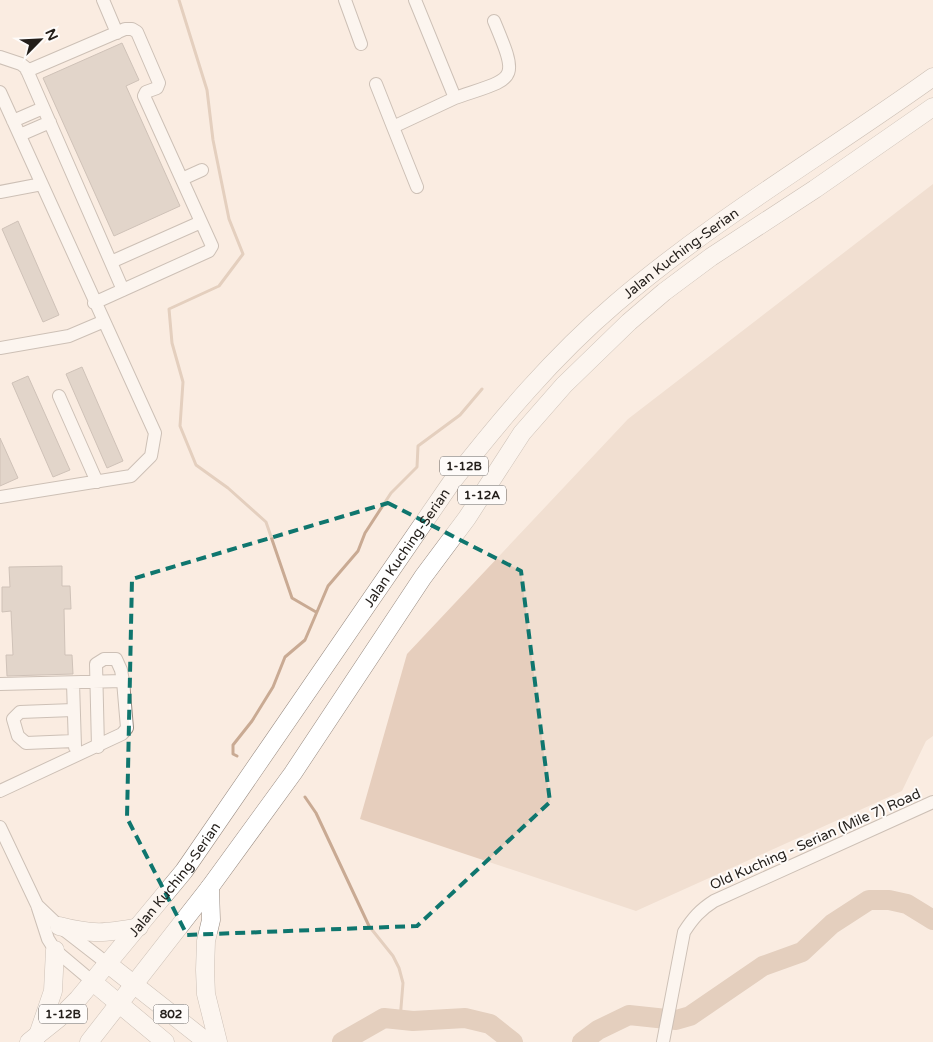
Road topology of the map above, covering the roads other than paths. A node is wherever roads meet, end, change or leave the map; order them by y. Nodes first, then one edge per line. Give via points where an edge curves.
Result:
1 (103, 0) edge
2 (345, 0) edge
3 (416, 0) edge
4 (494, 20) dead end
5 (117, 33) junction
6 (361, 44) dead end
7 (0, 57) edge
8 (27, 71) junction
9 (933, 77) edge
10 (376, 84) dead end
11 (0, 92) edge
12 (455, 98) junction
13 (933, 107) edge
14 (43, 108) junction
15 (13, 121) junction
16 (50, 122) junction
17 (393, 127) junction
18 (20, 135) junction
19 (202, 170) dead end
20 (182, 179) junction
21 (42, 184) junction
22 (417, 187) dead end
23 (0, 192) edge
24 (201, 222) junction
25 (111, 262) junction
26 (123, 290) junction
27 (94, 303) junction
28 (102, 322) junction
29 (0, 348) edge
30 (59, 396) dead end
31 (97, 482) junction
32 (0, 497) edge
33 (123, 681) junction
34 (73, 682) junction
35 (96, 682) junction
36 (0, 684) edge
37 (73, 710) junction
38 (74, 741) junction
39 (98, 747) junction
40 (76, 757) junction
41 (0, 792) edge
42 (933, 802) edge
43 (0, 827) edge
44 (210, 887) junction
45 (38, 905) junction
46 (59, 926) junction
47 (139, 927) junction
48 (55, 950) junction
49 (108, 964) junction
50 (93, 982) junction
51 (135, 985) junction
52 (120, 1004) junction
53 (154, 1036) edge
54 (34, 1038) edge
55 (89, 1042) edge
56 (165, 1042) edge
57 (207, 1042) edge
58 (218, 1042) edge
59 (662, 1042) edge

1 - 5 street
2 - 6 street
3 - 12 street
4 - 12 street via 510,58 510,72 498,83
5 - 8 street
5 - 20 street via 132,29 137,32 160,83 158,88 144,96
7 - 8 street via 21,64
8 - 14 street
9 - 47 highway, Jalan Kuching-Serian / 1-12B via 749,202 659,268 615,304 534,383 451,483 184,871
10 - 17 street
11 - 15 street
12 - 17 street
13 - 44 highway, Jalan Kuching-Serian / 1-12A via 664,292 564,385 522,433 294,773
14 - 15 street
14 - 16 street
15 - 18 street
16 - 18 street
16 - 25 street
17 - 22 street
18 - 21 street
19 - 20 street
20 - 24 street
21 - 23 street
21 - 27 street
24 - 25 street
24 - 26 street via 212,246 209,251
25 - 26 street
26 - 27 street
27 - 28 street
28 - 29 street via 69,336
28 - 31 street via 155,434 151,456 131,476
30 - 31 street
31 - 32 street
33 - 35 street
33 - 35 street via 116,659 104,659 96,664
33 - 39 street via 126,730
34 - 35 street
34 - 36 street
34 - 37 street
35 - 39 street
37 - 38 street
37 - 38 street via 20,712 13,719 18,736 26,743
38 - 40 street
39 - 40 street
40 - 41 street
42 - 59 street, Old Kuching - Serian (Mile 7) Road via 701,909 684,932
43 - 45 street
44 - 51 highway, Jalan Kuching-Serian / 1-12A
44 - 58 highway via 206,986
45 - 46 street
45 - 48 street via 48,939
46 - 47 highway via 84,933
46 - 49 street
47 - 49 highway, Jalan Kuching-Serian / 1-12B
48 - 50 street
48 - 54 highway via 53,990
49 - 50 highway, Jalan Kuching-Serian / 1-12B
49 - 51 highway, 802
50 - 52 highway, 802
50 - 54 highway, Jalan Kuching-Serian / 1-12B via 59,1018
51 - 52 highway, Jalan Kuching-Serian / 1-12A
51 - 57 highway, 802
52 - 53 highway, 802
52 - 55 highway, Jalan Kuching-Serian / 1-12A
53 - 56 highway, 802

